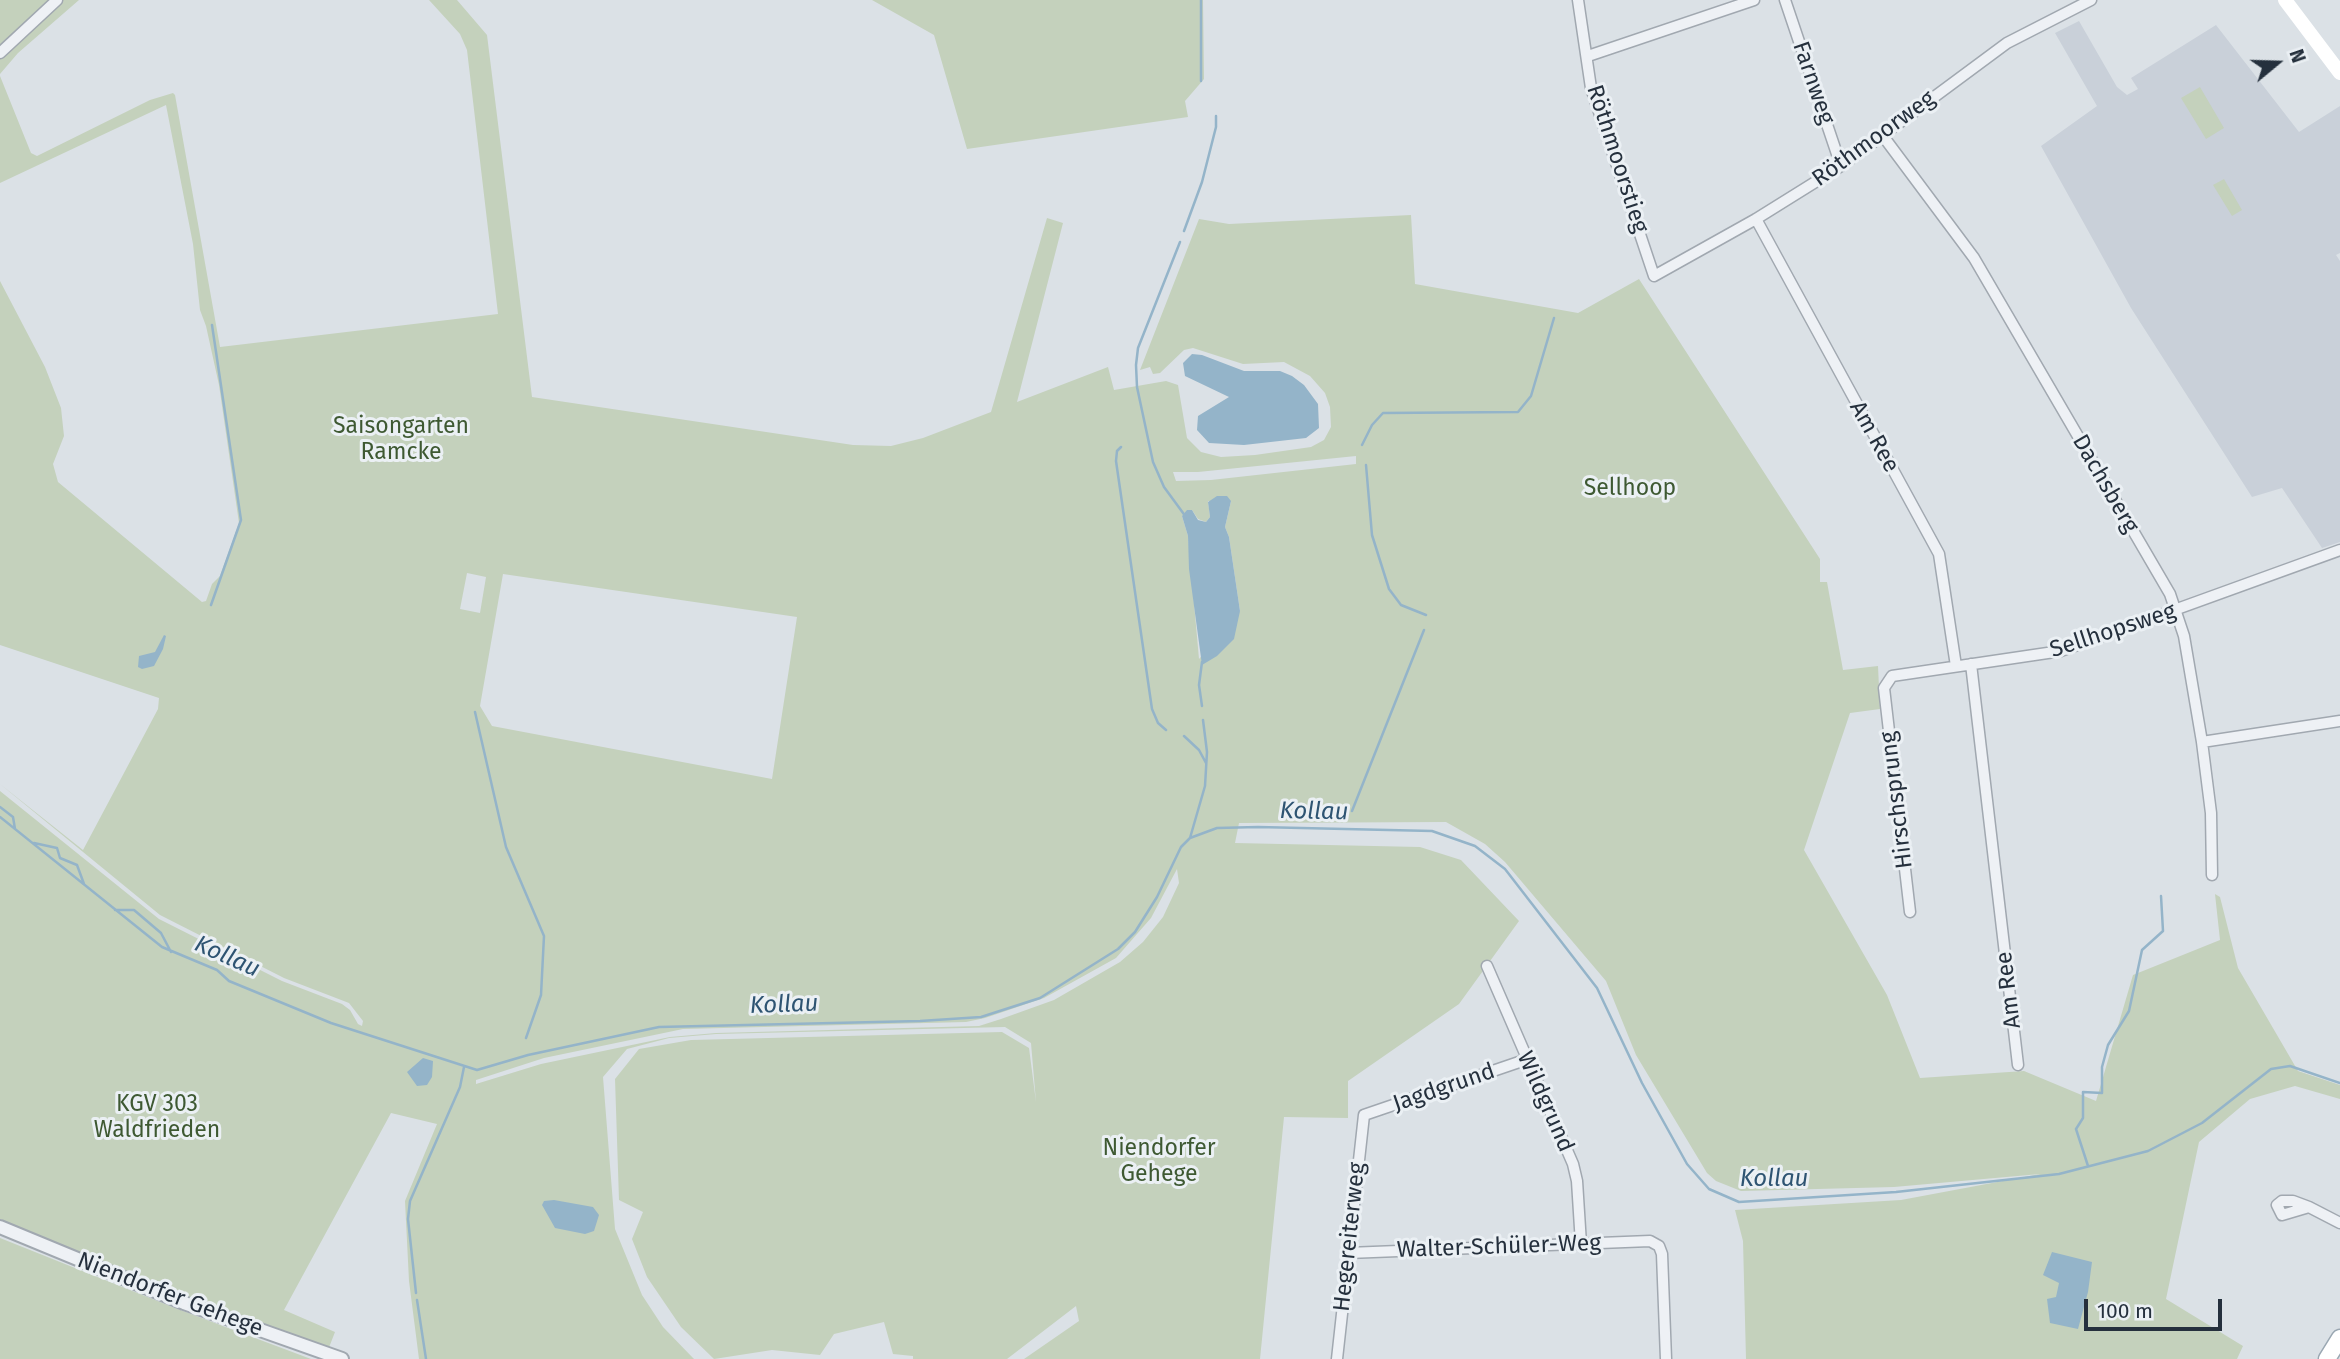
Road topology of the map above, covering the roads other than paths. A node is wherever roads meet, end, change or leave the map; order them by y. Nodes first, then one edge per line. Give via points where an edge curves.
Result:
1 (57, 0) edge
2 (1578, 0) edge
3 (1754, 0) edge
4 (1785, 0) edge
5 (2091, 0) edge
6 (2285, 0) edge
7 (0, 52) edge
8 (1588, 55) junction
9 (2340, 74) edge
10 (1883, 136) junction
11 (1841, 166) junction
12 (1756, 219) junction
13 (1654, 276) joint
14 (2340, 550) edge
15 (2177, 611) junction
16 (1972, 664) junction
17 (1956, 666) junction
18 (1884, 688) joint
19 (2340, 721) edge
20 (2202, 742) junction
21 (2212, 875) dead end
22 (1910, 912) dead end
23 (1487, 966) dead end
24 (1525, 1060) junction
25 (2018, 1065) dead end
26 (1364, 1115) joint
27 (2309, 1207) dead end
28 (2340, 1223) edge
29 (0, 1227) edge
30 (1581, 1244) junction
31 (1348, 1253) junction
32 (2340, 1338) edge
33 (342, 1359) edge
34 (1337, 1359) edge
35 (1666, 1359) edge
36 (2327, 1359) edge

1 - 7 street
2 - 8 street, Röthmoorstieg
3 - 8 street
4 - 11 street, Farnweg
5 - 10 street, Röthmoorweg via 2007,43
6 - 9 main road
8 - 13 street, Röthmoorstieg via 1591,88
10 - 11 street, Röthmoorweg
10 - 15 street, Dachsberg via 1974,258
11 - 12 street, Röthmoorweg
12 - 13 street, Röthmoorweg
12 - 17 street, Am Ree via 1939,554
14 - 15 street, Sellhopsweg
15 - 16 street, Sellhopsweg via 2061,651
15 - 20 street, Dachsberg
16 - 17 street, Sellhopsweg
16 - 25 street, Am Ree
17 - 18 street, Sellhopsweg via 1892,676
18 - 22 street, Hirschsprung
19 - 20 street
20 - 21 street, Dachsberg via 2211,813
23 - 24 street, Wildgrund
24 - 26 street, Jagdgrund
24 - 30 street, Wildgrund via 1573,1164
26 - 31 street, Hegereiterweg
27 - 28 street
29 - 33 street, Niendorfer Gehege via 184,1304
30 - 31 street, Walter-Schüler-Weg
30 - 35 street, Walter-Schüler-Weg via 1650,1241 1659,1246
31 - 34 street, Hegereiterweg
32 - 36 main road

